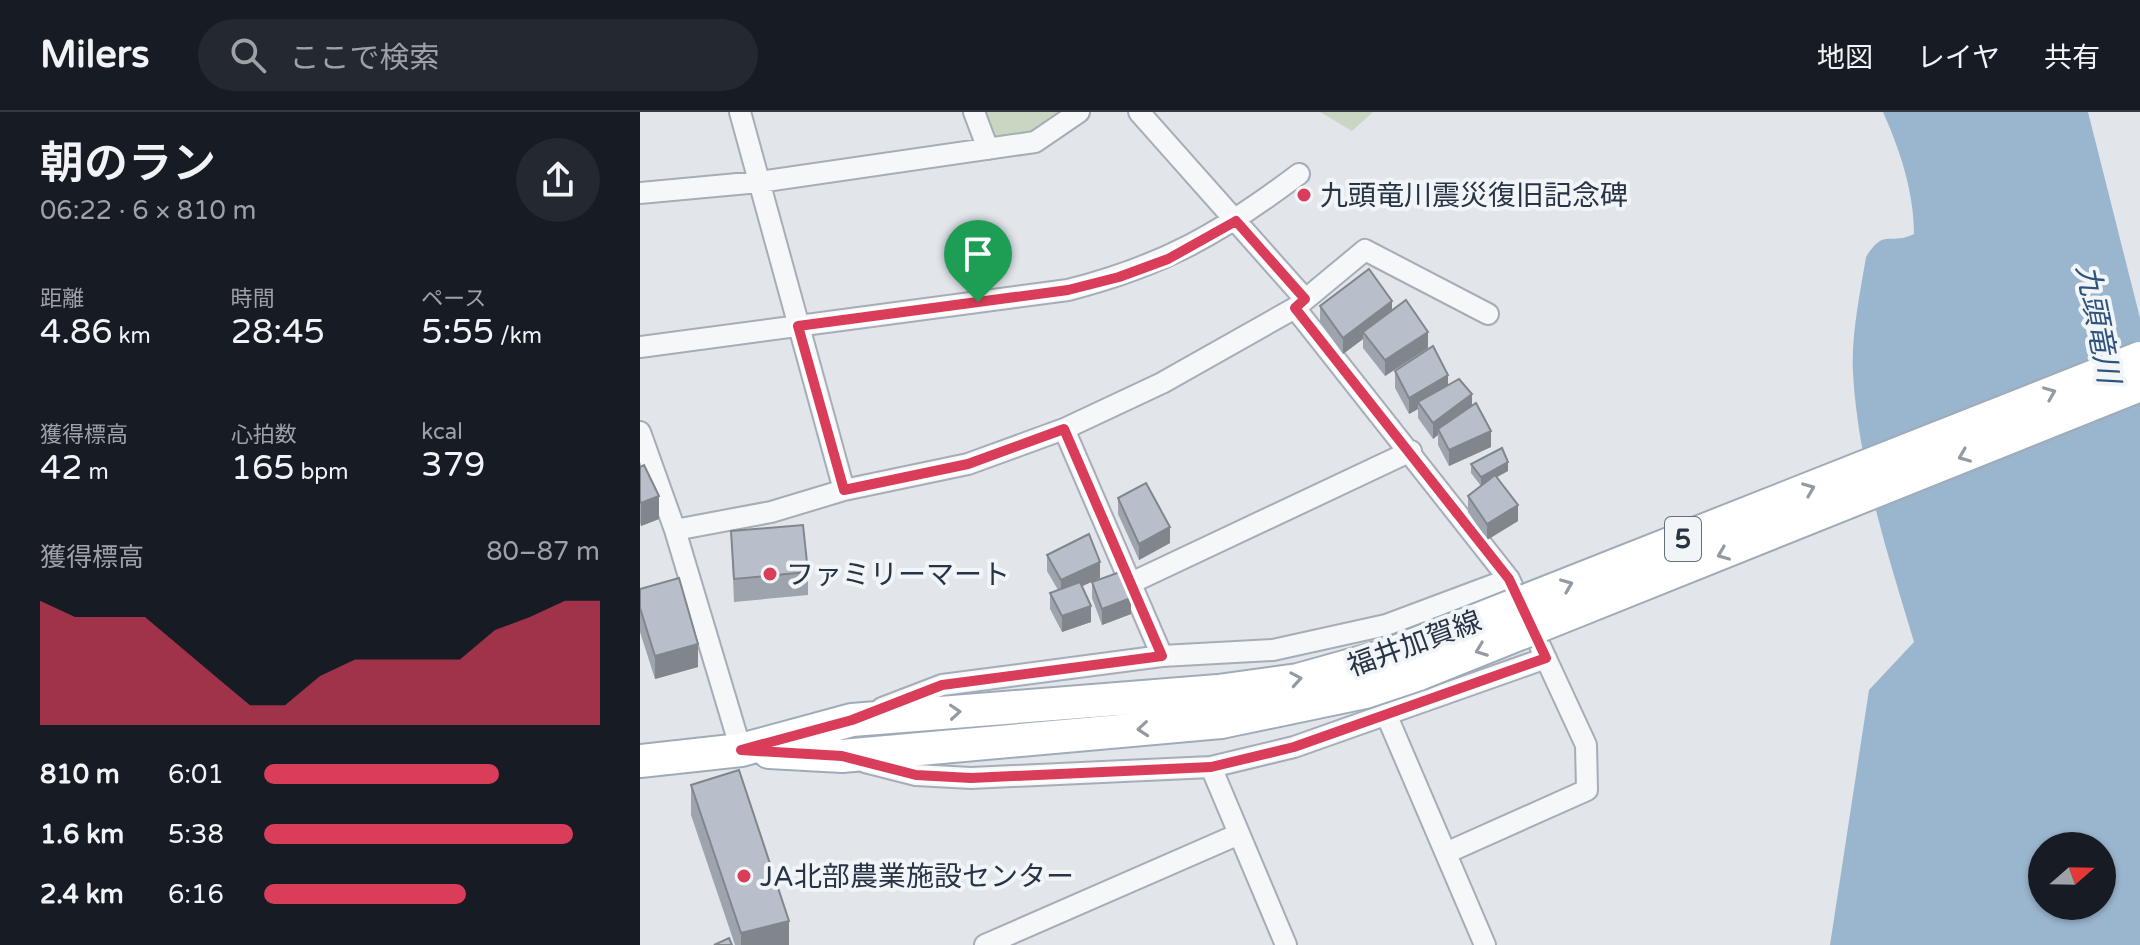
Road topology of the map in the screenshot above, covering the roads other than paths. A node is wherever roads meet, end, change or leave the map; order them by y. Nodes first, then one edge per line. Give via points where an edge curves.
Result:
1 (740, 112) edge
2 (974, 112) edge
3 (1079, 112) edge
4 (1139, 112) edge
5 (988, 149) junction
6 (1299, 174) dead end
7 (759, 182) junction
8 (640, 193) edge
9 (1236, 221) junction
10 (1300, 303) junction
11 (1488, 314) dead end
12 (798, 326) junction
13 (640, 347) edge
14 (2140, 358) edge
15 (2140, 385) edge
16 (1064, 429) junction
17 (640, 432) edge
18 (1411, 451) junction
19 (844, 490) junction
20 (675, 530) junction
21 (1509, 579) junction
22 (1131, 583) junction
23 (1162, 656) junction
24 (1546, 658) junction
25 (1220, 706) junction
26 (1386, 714) junction
27 (852, 720) junction
28 (741, 750) junction
29 (842, 756) junction
30 (640, 761) edge
31 (1211, 767) junction
32 (1239, 834) junction
33 (1446, 853) junction
34 (985, 945) edge
35 (1286, 945) edge
36 (1485, 945) edge

1 - 7 street
2 - 5 street
3 - 5 street via 1035,142
4 - 9 street
5 - 7 street
6 - 9 street
7 - 8 street
7 - 12 street
9 - 10 street
9 - 12 street via 1168,259 1068,290
10 - 11 street via 1365,250
10 - 16 street via 1162,383
10 - 18 street
12 - 13 street
12 - 19 street
25 -> 14 main road, 福井加賀線 / 5, bridge via 1391,654
15 -> 25 main road, 福井加賀線 / 5, bridge via 1419,674 1365,692
16 - 19 street via 968,464
16 - 22 street
17 - 20 street
18 - 21 street
18 - 22 street
19 - 20 street via 771,512
20 - 28 street
21 - 23 street via 1386,625 1315,641 1273,650
21 - 24 street
22 - 23 street
23 - 27 street via 942,685
24 - 26 street
24 - 33 street via 1586,745 1587,790
27 -> 25 main road, 福井加賀線 / 5
25 -> 29 main road, 福井加賀線 / 5
26 - 31 street via 1294,747
26 - 33 street
27 - 28 main road, 福井加賀線 / 5
28 - 29 main road, 福井加賀線 / 5
28 - 30 main road, 福井加賀線 / 5
29 - 31 street via 916,775 971,778
31 - 32 street
32 - 34 street
32 - 35 street
33 - 36 street

